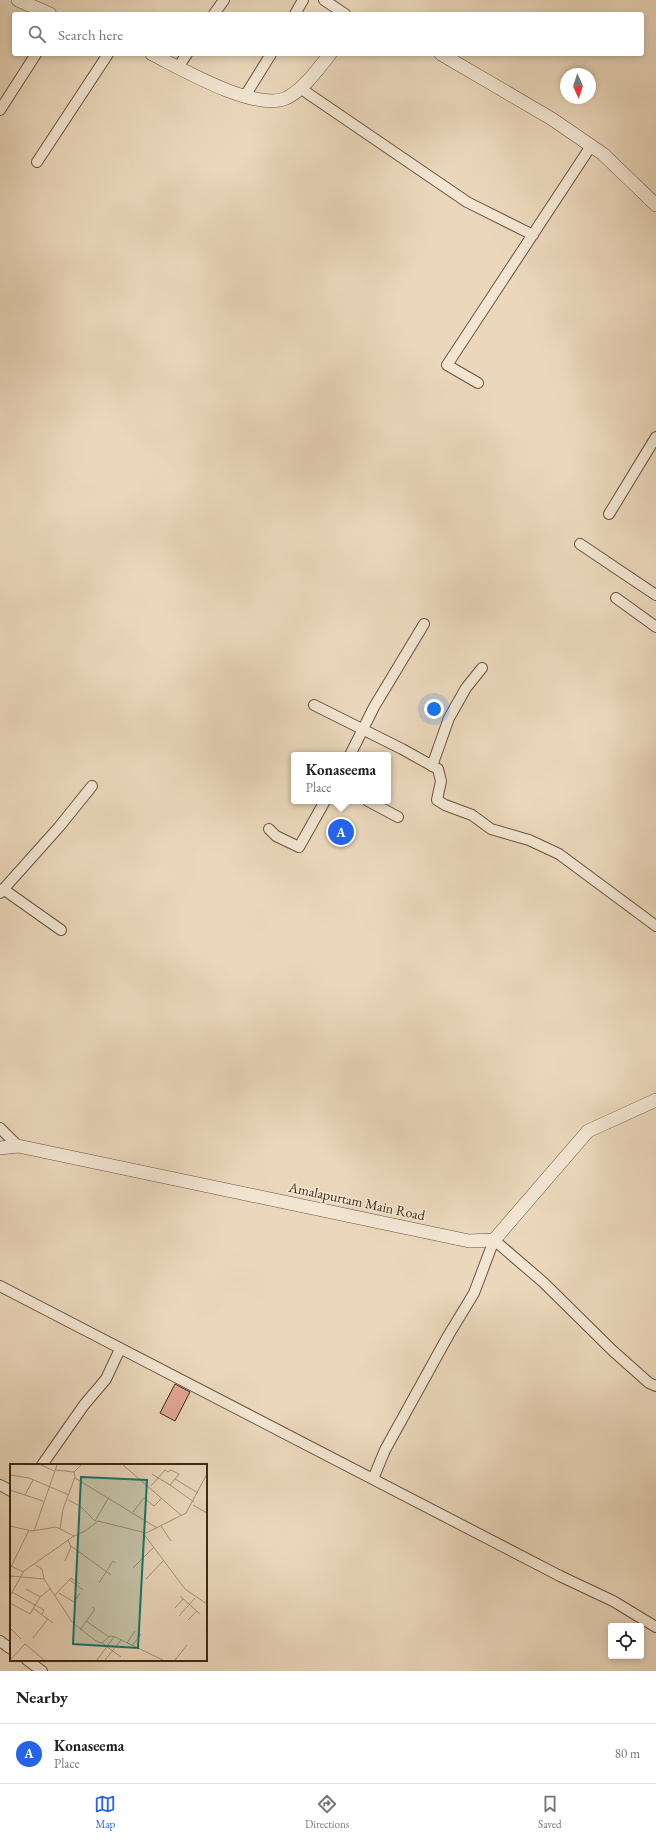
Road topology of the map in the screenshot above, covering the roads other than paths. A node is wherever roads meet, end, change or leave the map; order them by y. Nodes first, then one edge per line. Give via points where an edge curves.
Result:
1 (18, 0) edge
2 (224, 0) edge
3 (303, 0) edge
4 (324, 0) edge
5 (45, 12) edge
6 (215, 12) edge
7 (296, 12) edge
8 (342, 12) edge
9 (35, 56) edge
10 (107, 56) edge
11 (156, 56) edge
12 (186, 56) edge
13 (270, 56) edge
14 (328, 56) edge
15 (444, 56) edge
16 (178, 67) junction
17 (300, 88) junction
18 (245, 96) junction
19 (0, 110) edge
20 (591, 146) junction
21 (37, 162) dead end
22 (656, 205) edge
23 (533, 235) junction
24 (478, 383) dead end
25 (656, 437) edge
26 (609, 514) dead end
27 (580, 544) dead end
28 (656, 595) edge
29 (616, 598) dead end
30 (424, 624) dead end
31 (656, 627) edge
32 (482, 668) dead end
33 (314, 705) dead end
34 (364, 730) junction
35 (352, 752) edge
36 (432, 766) junction
37 (92, 786) dead end
38 (323, 804) edge
39 (374, 804) edge
40 (398, 817) dead end
41 (268, 830) dead end
42 (2, 891) edge
43 (656, 926) edge
44 (60, 930) dead end
45 (656, 1100) edge
46 (0, 1128) edge
47 (18, 1146) junction
48 (0, 1148) edge
49 (494, 1240) junction
50 (0, 1286) edge
51 (120, 1349) junction
52 (656, 1386) edge
53 (43, 1464) edge
54 (373, 1479) junction
55 (0, 1485) edge
56 (10, 1490) edge
57 (656, 1626) edge
58 (0, 1641) edge
59 (10, 1648) edge
60 (28, 1661) edge
61 (42, 1671) edge

1 - 5 street
2 - 6 street
3 - 7 street
4 - 8 street
9 - 19 street
10 - 21 street
11 - 16 street
12 - 16 street
13 - 18 street
14 - 17 street
15 - 20 street via 552,119
16 - 18 street
17 - 18 street via 286,99 274,102
17 - 23 street via 467,202
20 - 22 street via 603,154
20 - 23 street
23 - 24 street via 447,365
25 - 26 street
27 - 28 street
29 - 31 street
30 - 34 street via 374,707
32 - 36 street via 466,688 449,718
33 - 34 street
34 - 35 street
34 - 36 street
36 - 43 street via 438,770 441,781 437,800 472,815 491,829 529,840 559,854
37 - 42 street
38 - 41 street via 299,846
39 - 40 street
42 - 44 street
45 - 49 street via 588,1131
46 - 47 street
47 - 48 street, Amalapurtam Main Road
47 - 49 street, Amalapurtam Main Road via 469,1241
49 - 52 street via 564,1301 649,1383
49 - 54 street via 474,1293 385,1450
50 - 51 street
51 - 53 street via 106,1379 84,1405
51 - 54 street
54 - 57 street via 613,1601
55 - 56 street
58 - 59 street
60 - 61 street

